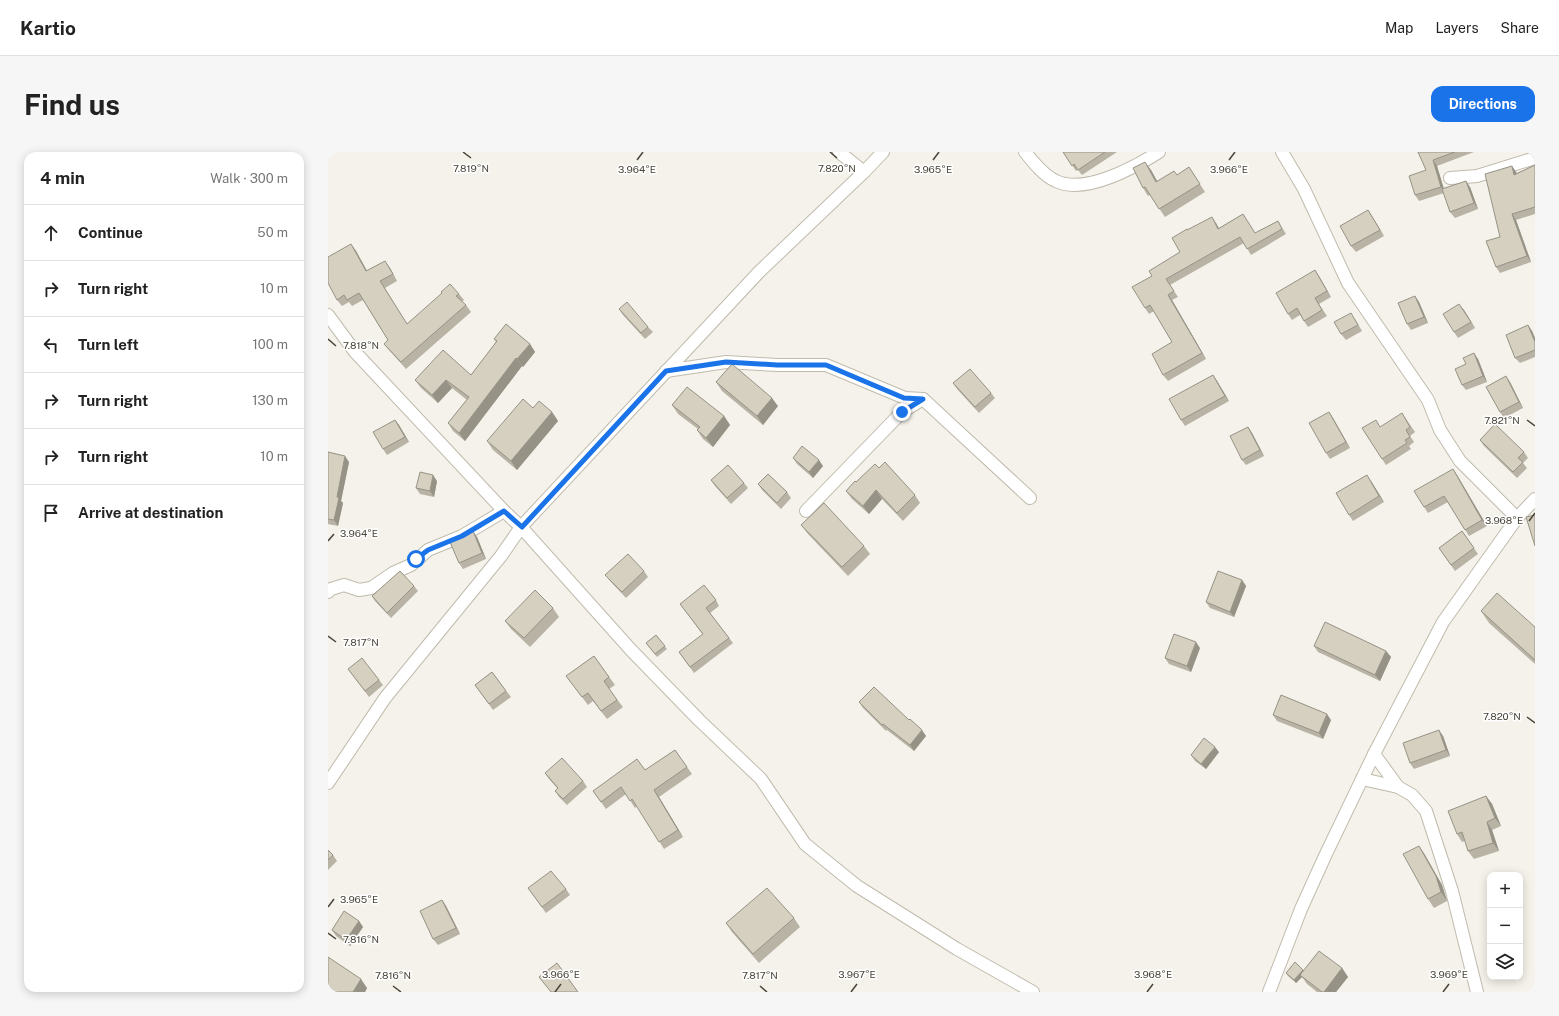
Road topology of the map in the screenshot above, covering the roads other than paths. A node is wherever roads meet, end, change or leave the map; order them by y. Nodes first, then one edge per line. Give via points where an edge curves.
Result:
1 (839, 152) edge
2 (883, 152) edge
3 (1025, 152) edge
4 (1159, 152) edge
5 (1282, 152) edge
6 (1535, 158) edge
7 (864, 172) junction
8 (1450, 178) dead end
9 (328, 315) edge
10 (666, 371) junction
11 (923, 399) junction
12 (1030, 498) dead end
13 (1535, 499) edge
14 (504, 511) junction
15 (806, 511) dead end
16 (1517, 518) junction
17 (522, 527) junction
18 (328, 592) edge
19 (1374, 754) junction
20 (1362, 779) junction
21 (328, 783) edge
22 (1398, 787) junction
23 (1033, 992) edge
24 (1269, 992) edge
25 (1477, 992) edge

1 - 7 street
2 - 7 street
3 - 4 street via 1056,181 1085,185 1142,163
5 - 16 street via 1304,189 1348,284 1428,400 1440,430 1460,461
6 - 8 street via 1477,176
7 - 10 street via 759,272
9 - 14 street via 355,352
10 - 11 street via 726,362 826,365 904,398
10 - 17 street
11 - 12 street
11 - 15 street via 902,412
13 - 16 street
14 - 17 street
14 - 18 street via 462,536 428,550 411,565 393,573 371,588 359,590 344,585
16 - 19 street via 1443,622
17 - 21 street via 385,698
17 - 23 street via 631,650 761,779 805,844 857,886 957,949
19 - 20 street
19 - 22 street
20 - 22 street
20 - 24 street via 1301,909
22 - 25 street via 1412,795 1426,811 1452,891

